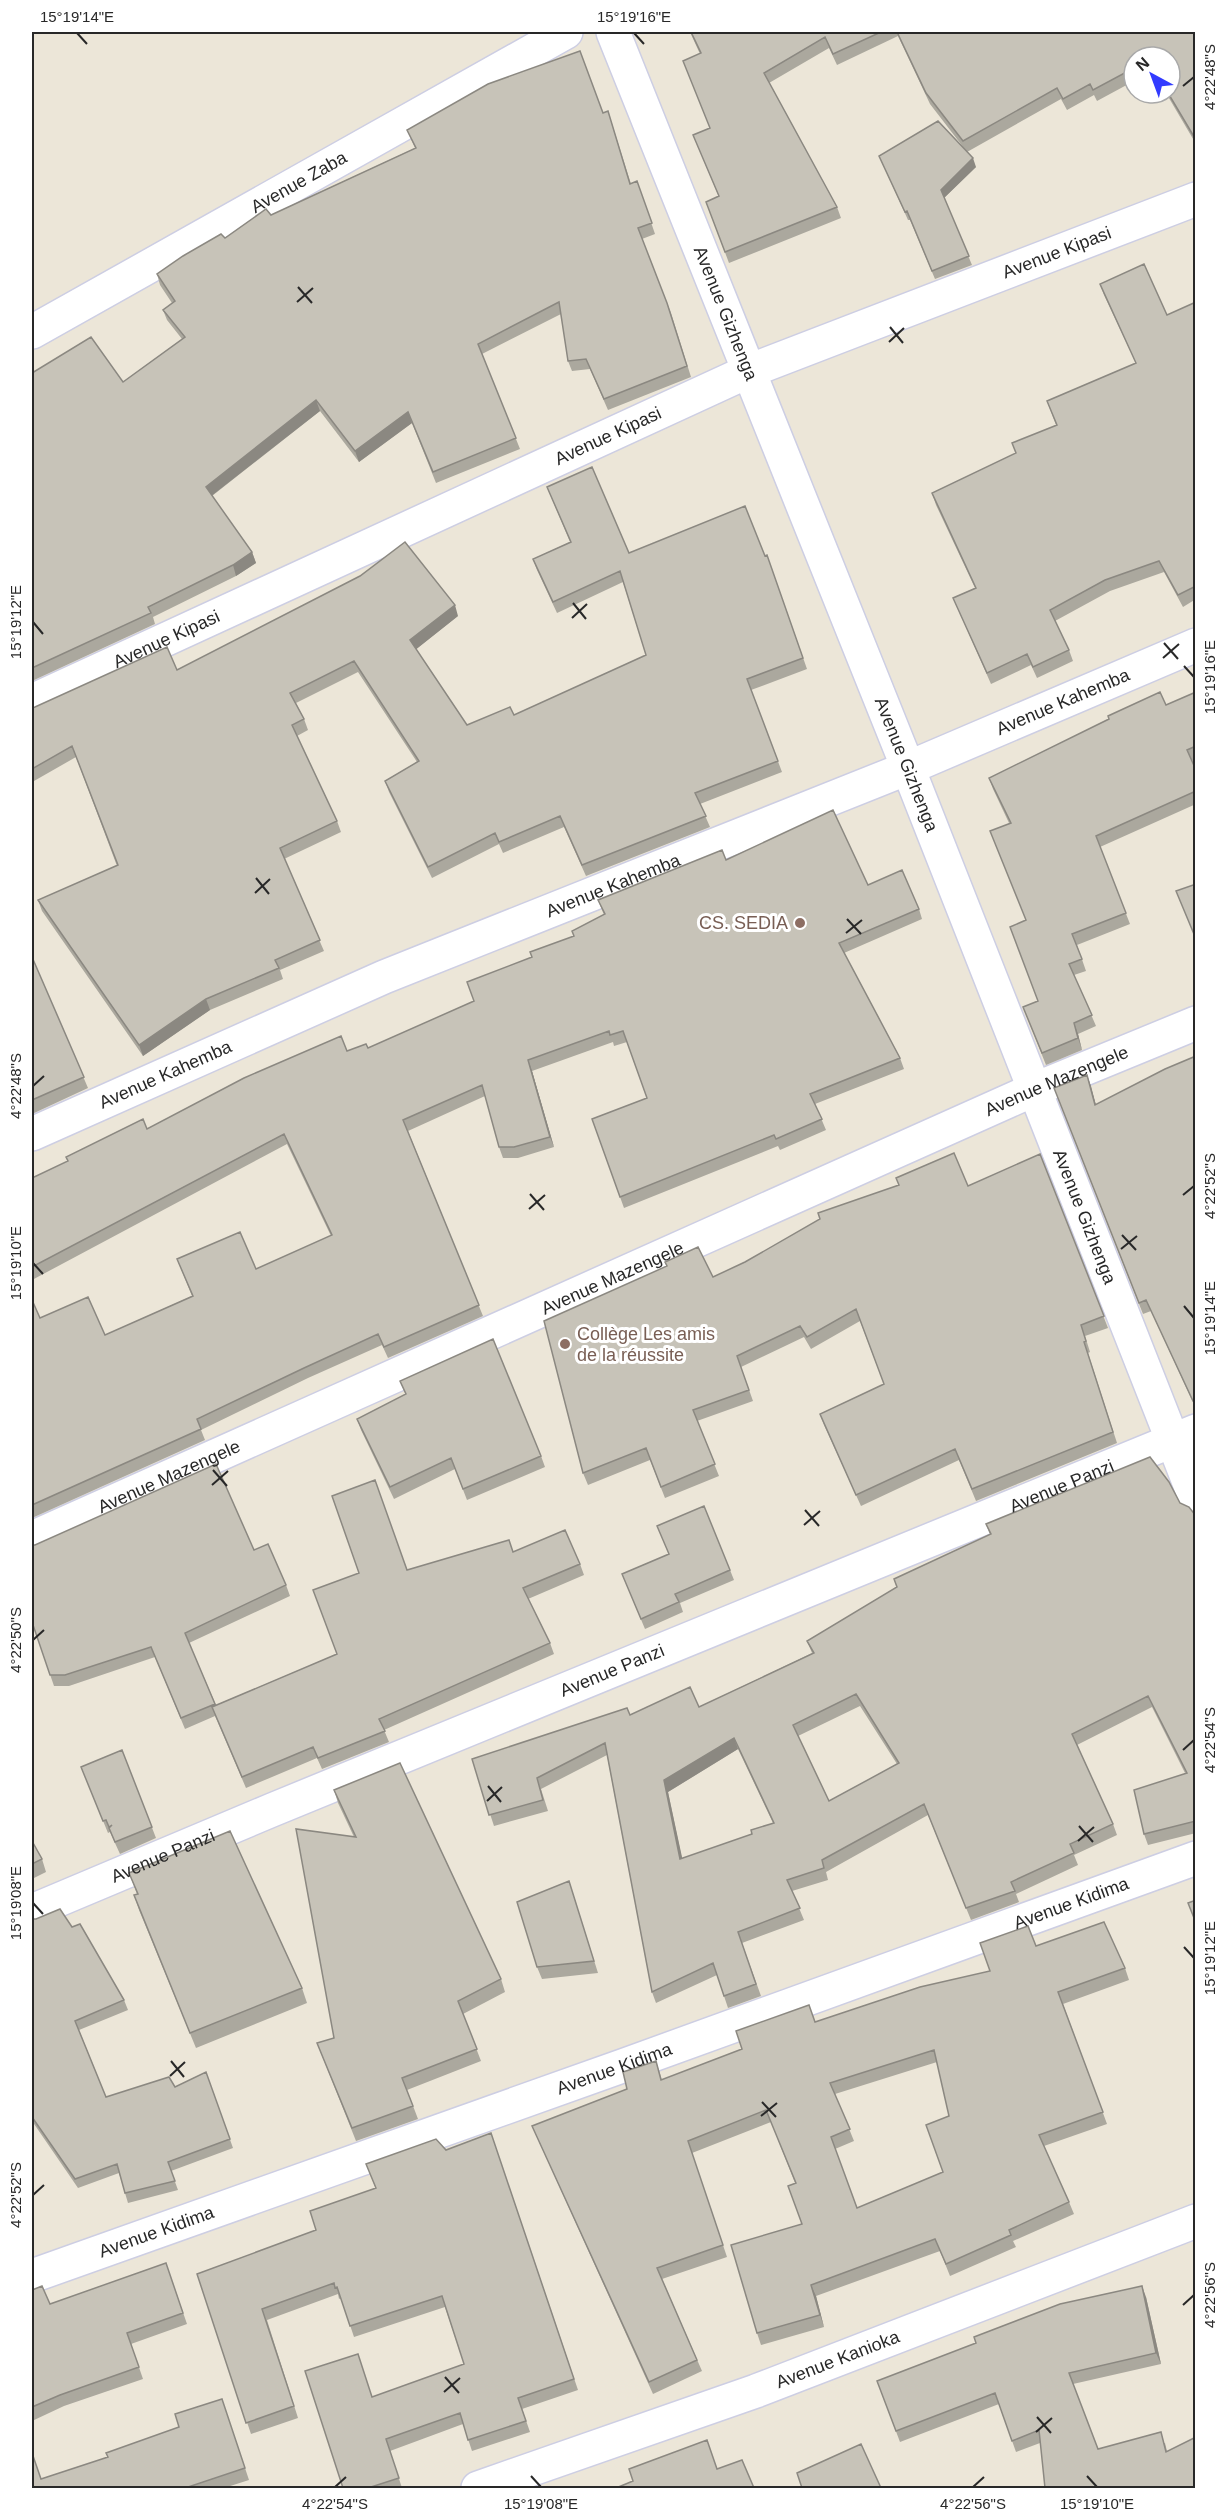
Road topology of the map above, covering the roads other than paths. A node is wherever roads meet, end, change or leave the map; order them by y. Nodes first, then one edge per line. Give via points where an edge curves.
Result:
1 (566, 32) edge
2 (613, 32) edge
3 (1196, 199) edge
4 (32, 332) edge
5 (749, 371) junction
6 (1196, 645) edge
7 (32, 701) edge
8 (908, 768) junction
9 (1196, 1023) edge
10 (1033, 1090) junction
11 (32, 1134) edge
12 (1183, 1437) edge
13 (1196, 1500) edge
14 (32, 1538) edge
15 (1196, 1858) edge
16 (32, 1911) edge
17 (1196, 2221) edge
18 (32, 2276) edge
19 (478, 2488) edge

1 - 4 street, Avenue Zaba
2 - 5 street, Avenue Gizhenga
3 - 5 street, Avenue Kipasi
5 - 7 street, Avenue Kipasi
5 - 8 street, Avenue Gizhenga
6 - 8 street, Avenue Kahemba
8 - 10 street, Avenue Gizhenga
8 - 11 street, Avenue Kahemba via 384,977
9 - 10 street, Avenue Mazengele
10 - 12 street, Avenue Gizhenga
10 - 14 street, Avenue Mazengele
12 - 13 street, Avenue Gizhenga
12 - 16 street, Avenue Panzi
15 - 18 street, Avenue Kidima
17 - 19 street, Avenue Kanioka via 756,2391

